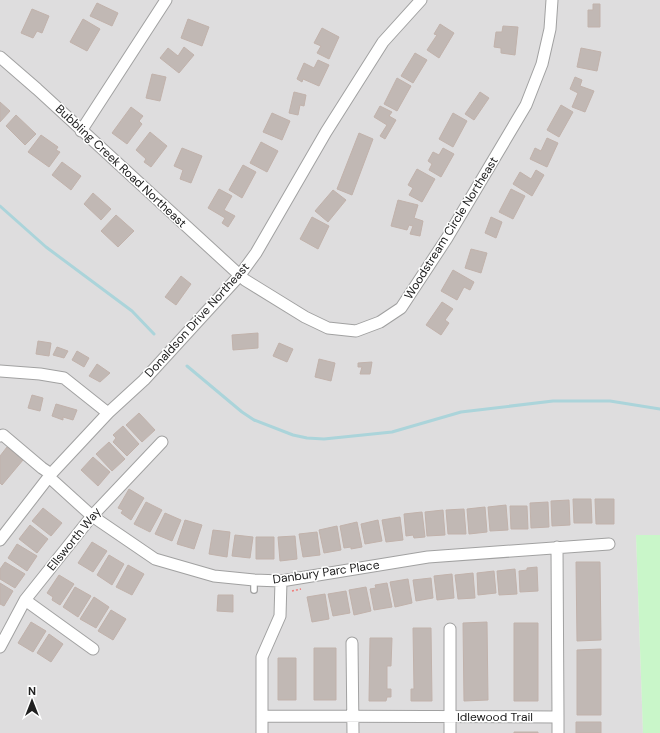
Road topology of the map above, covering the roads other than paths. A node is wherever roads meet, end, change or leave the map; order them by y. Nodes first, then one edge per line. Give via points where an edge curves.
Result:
1 (166, 0) edge
2 (421, 0) edge
3 (552, 0) edge
4 (0, 58) edge
5 (81, 131) junction
6 (240, 275) junction
7 (0, 371) edge
8 (108, 413) junction
9 (0, 436) edge
10 (162, 442) dead end
11 (50, 475) junction
12 (92, 516) junction
13 (0, 540) edge
14 (609, 544) dead end
15 (557, 547) junction
16 (281, 580) junction
17 (25, 600) junction
18 (450, 629) dead end
19 (352, 643) dead end
20 (0, 647) edge
21 (93, 649) dead end
22 (262, 716) junction
23 (450, 716) junction
24 (353, 717) junction
25 (558, 717) junction
26 (262, 733) edge
27 (353, 733) edge
28 (450, 733) edge
29 (558, 733) edge

1 - 5 street
2 - 6 street, Donaldson Drive Northeast via 382,42 256,253
3 - 6 street, Woodstream Circle Northeast via 550,29 542,64 526,105 401,308 380,322 356,331 328,328 305,317
4 - 5 street, Bubbling Creek Road Northeast
5 - 6 street, Bubbling Creek Road Northeast
6 - 8 street, Donaldson Drive Northeast via 144,380
7 - 8 street via 64,378
8 - 11 street, Donaldson Drive Northeast
9 - 11 street, Danbury Parc Place via 3,435
10 - 12 street, Ellsworth Way
11 - 12 street, Danbury Parc Place
11 - 13 street, Donaldson Drive Northeast
12 - 16 street, Danbury Parc Place via 155,559 254,585
12 - 17 street, Ellsworth Way
14 - 15 street, Danbury Parc Place
15 - 16 street, Danbury Parc Place via 428,557
15 - 25 street
16 - 22 street via 280,616 262,657
17 - 20 street, Ellsworth Way
17 - 21 street
18 - 23 street
19 - 24 street
22 - 24 street, Idlewood Trail
22 - 26 street
23 - 24 street, Idlewood Trail
23 - 25 street, Idlewood Trail
23 - 28 street
24 - 27 street
25 - 29 street

